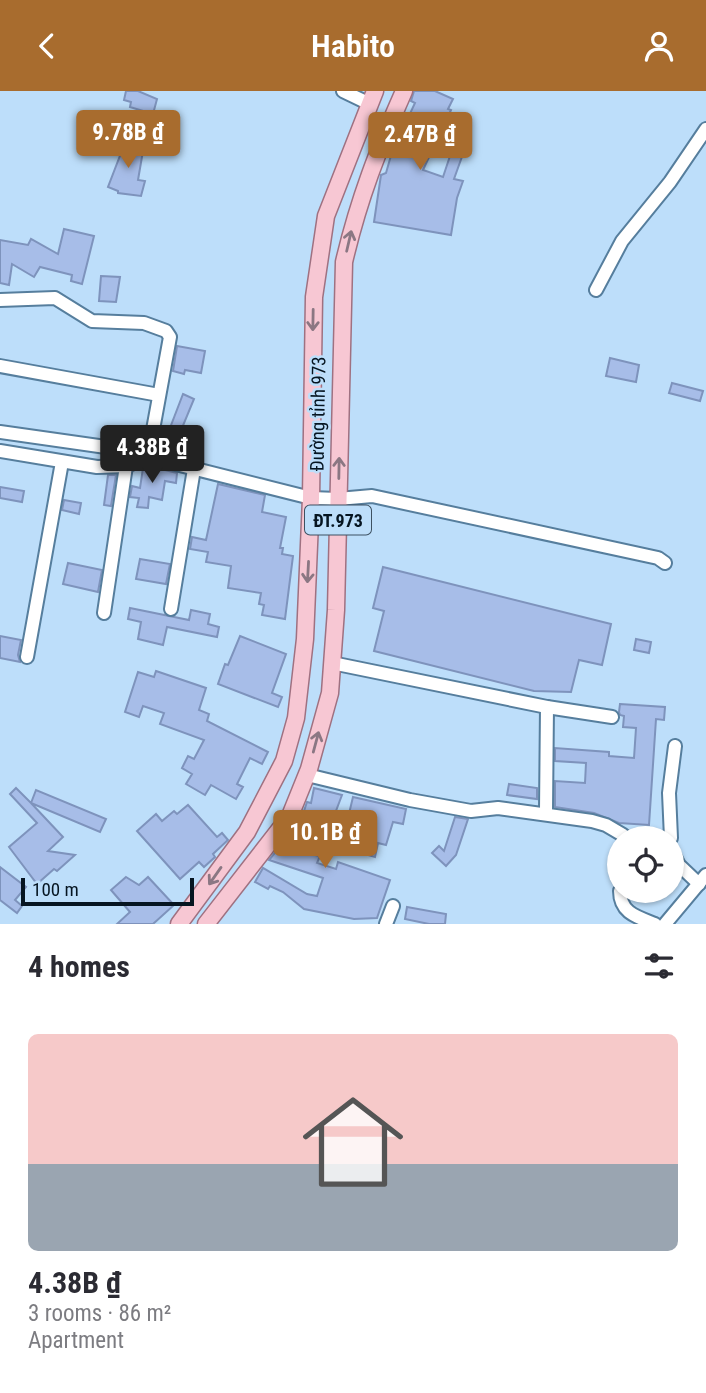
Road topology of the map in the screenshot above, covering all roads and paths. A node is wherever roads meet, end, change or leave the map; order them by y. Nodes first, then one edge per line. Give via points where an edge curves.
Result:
1 (343, 91) edge
2 (404, 91) edge
3 (373, 98) edge
4 (706, 129) edge
5 (596, 290) dead end
6 (0, 300) edge
7 (0, 366) edge
8 (159, 395) junction
9 (0, 432) edge
10 (0, 451) edge
11 (148, 455) junction
12 (62, 462) junction
13 (126, 466) junction
14 (194, 469) junction
15 (311, 498) junction
16 (338, 499) junction
17 (665, 563) dead end
18 (171, 609) dead end
19 (104, 613) dead end
20 (27, 657) dead end
21 (332, 663) junction
22 (547, 707) junction
23 (612, 717) dead end
24 (675, 746) dead end
25 (307, 775) junction
26 (546, 810) dead end
27 (608, 826) edge
28 (670, 826) edge
29 (684, 868) edge
30 (702, 879) edge
31 (621, 903) edge
32 (393, 906) dead end
33 (179, 924) edge
34 (206, 924) edge
35 (386, 924) edge
36 (656, 924) edge
37 (665, 924) edge

1 - 3 street
16 -> 2 main road, Đường tỉnh 973 / ĐT.973 via 344,262 359,200
3 -> 15 main road, Đường tỉnh 973 / ĐT.973 via 326,216 314,297
4 - 5 street via 622,241
6 - 8 street via 55,298 92,321 144,324 166,331 170,337
7 - 8 street
8 - 11 street
9 - 11 street
10 - 12 street
11 - 13 street
11 - 14 street
12 - 13 street
12 - 20 street
13 - 19 street
14 - 15 street
14 - 18 street
15 - 16 street
15 -> 33 main road, Đường tỉnh 973 / ĐT.973 via 305,639 296,718 284,761 247,832
16 - 17 street via 372,496
16 - 21 main road, Đường tỉnh 973 / ĐT.973
21 - 22 street
25 -> 21 main road, Đường tỉnh 973 / ĐT.973 via 330,693
22 - 23 street
22 - 26 street
24 - 28 street
25 - 27 street via 471,811 498,808
25 - 34 main road, Đường tỉnh 973 / ĐT.973 via 290,816
29 - 30 street
30 - 37 street
31 - 36 street via 626,911
32 - 35 street

